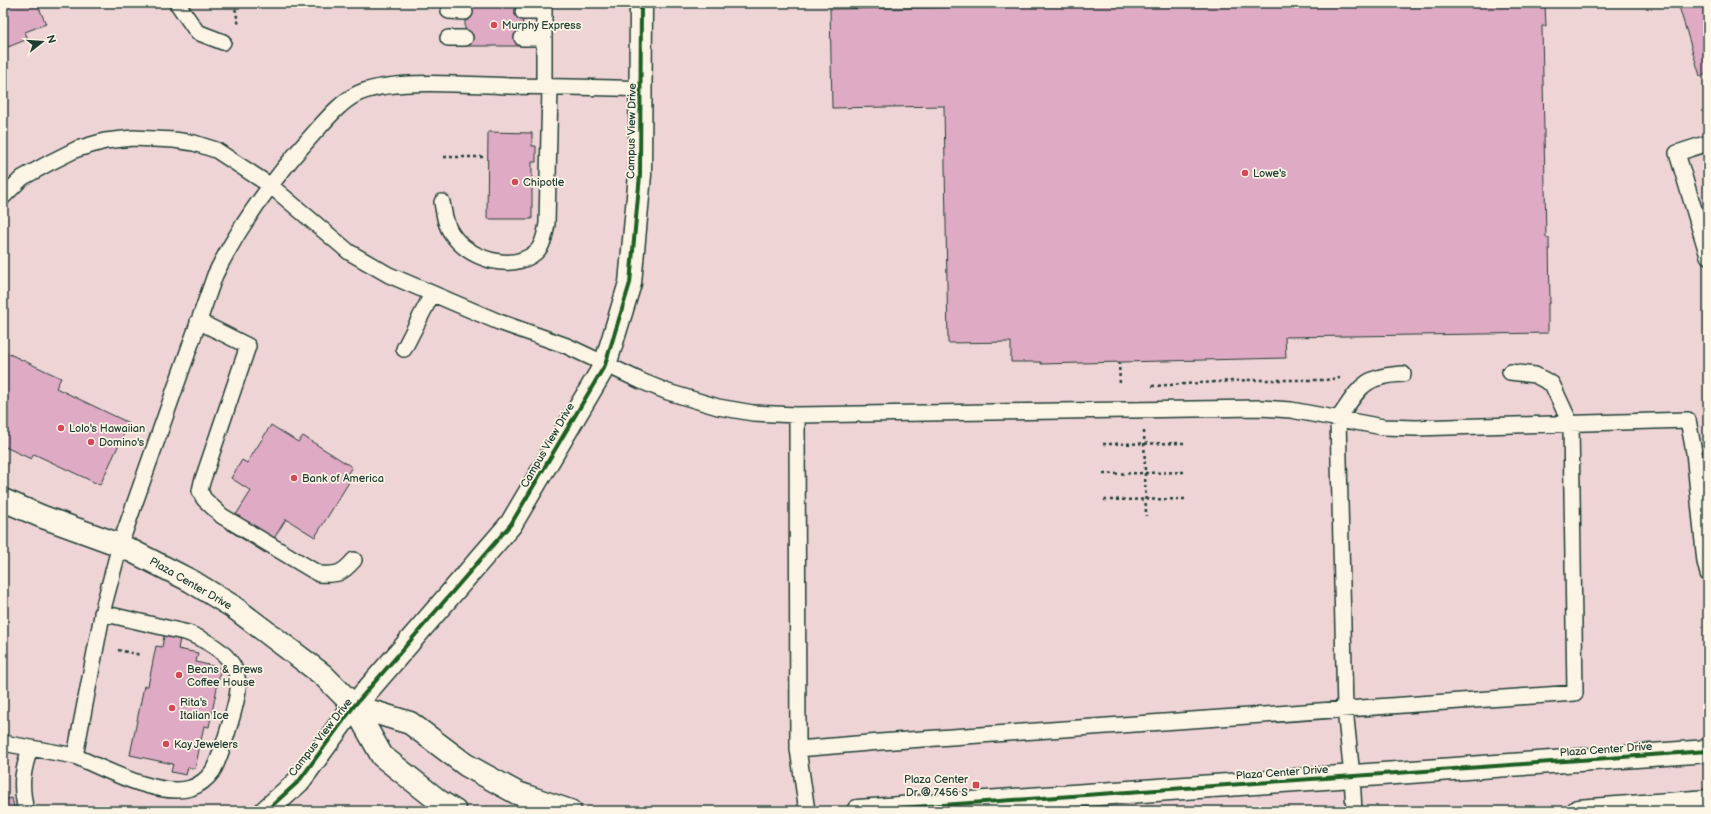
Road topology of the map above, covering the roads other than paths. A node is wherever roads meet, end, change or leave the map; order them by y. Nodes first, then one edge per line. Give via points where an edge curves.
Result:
1 (177, 3) edge
2 (641, 3) edge
3 (544, 7) edge
4 (449, 11) dead end
5 (465, 12) dead end
6 (522, 12) dead end
7 (448, 38) dead end
8 (464, 38) dead end
9 (522, 38) dead end
10 (544, 38) junction
11 (223, 42) dead end
12 (547, 87) junction
13 (640, 88) junction
14 (1708, 143) edge
15 (271, 186) junction
16 (3, 197) edge
17 (442, 202) dead end
18 (1708, 256) edge
19 (432, 294) junction
20 (198, 321) junction
21 (404, 349) dead end
22 (605, 365) junction
23 (1510, 372) dead end
24 (1403, 374) dead end
25 (796, 415) junction
26 (1338, 419) junction
27 (1571, 425) junction
28 (3, 500) edge
29 (1704, 517) edge
30 (120, 544) junction
31 (354, 560) dead end
32 (1708, 574) edge
33 (102, 614) junction
34 (354, 706) junction
35 (1345, 710) junction
36 (3, 743) edge
37 (30, 748) junction
38 (798, 749) junction
39 (1708, 751) edge
40 (75, 756) junction
41 (1352, 776) junction
42 (1708, 801) edge
43 (26, 811) edge
44 (266, 811) edge
45 (455, 811) edge
46 (570, 811) edge
47 (807, 811) edge
48 (858, 811) edge
49 (1354, 811) edge
50 (1578, 811) edge

1 - 11 lane via 197,32
2 - 13 street, Campus View Drive
3 - 6 lane
3 - 10 lane
4 - 5 lane
7 - 8 lane
9 - 10 lane
10 - 12 lane
12 - 13 lane
12 - 15 lane via 445,84 385,86 356,95 339,107 300,149
12 - 17 lane via 547,224 543,242 537,252 516,262 499,262 470,251 460,244 447,226
13 - 22 street, Campus View Drive via 640,175 630,283
14 - 18 lane via 1677,153
15 - 16 lane via 216,150 174,140 133,138 105,141 48,163 22,178
15 - 19 lane via 349,252 389,275
15 - 20 lane via 229,246
19 - 21 lane
19 - 22 lane via 499,322 567,346
20 - 30 lane
20 - 31 lane via 248,346 202,482 200,491 204,499 222,516 319,574 344,572
22 - 25 lane via 668,392 718,407 754,413
22 - 34 street, Campus View Drive via 511,524
23 - 27 lane via 1535,375 1552,384
24 - 26 lane via 1385,375 1368,382
25 - 26 lane via 1260,408 1291,410
25 - 38 lane
26 - 27 lane via 1383,427
26 - 35 lane
27 - 29 lane via 1688,420
27 - 35 lane via 1575,693
28 - 30 street, Plaza Center Drive
29 - 32 lane
30 - 33 lane
30 - 34 street, Plaza Center Drive via 191,580 232,606 322,674
33 - 40 lane
33 - 40 lane via 188,633 200,638 231,663 237,680 237,696 219,757 212,771 199,784 190,788 178,790 156,787 106,771
34 - 44 street, Campus View Drive via 299,781
34 - 45 street, Plaza Center Drive via 382,756
34 - 46 street, Plaza Center Drive via 410,723 466,765 517,793
35 - 38 lane
35 - 41 lane
36 - 37 lane
37 - 40 lane
37 - 43 lane via 21,781
38 - 47 lane
39 - 41 street, Plaza Center Drive
41 - 48 street, Plaza Center Drive
41 - 49 lane
42 - 50 street

